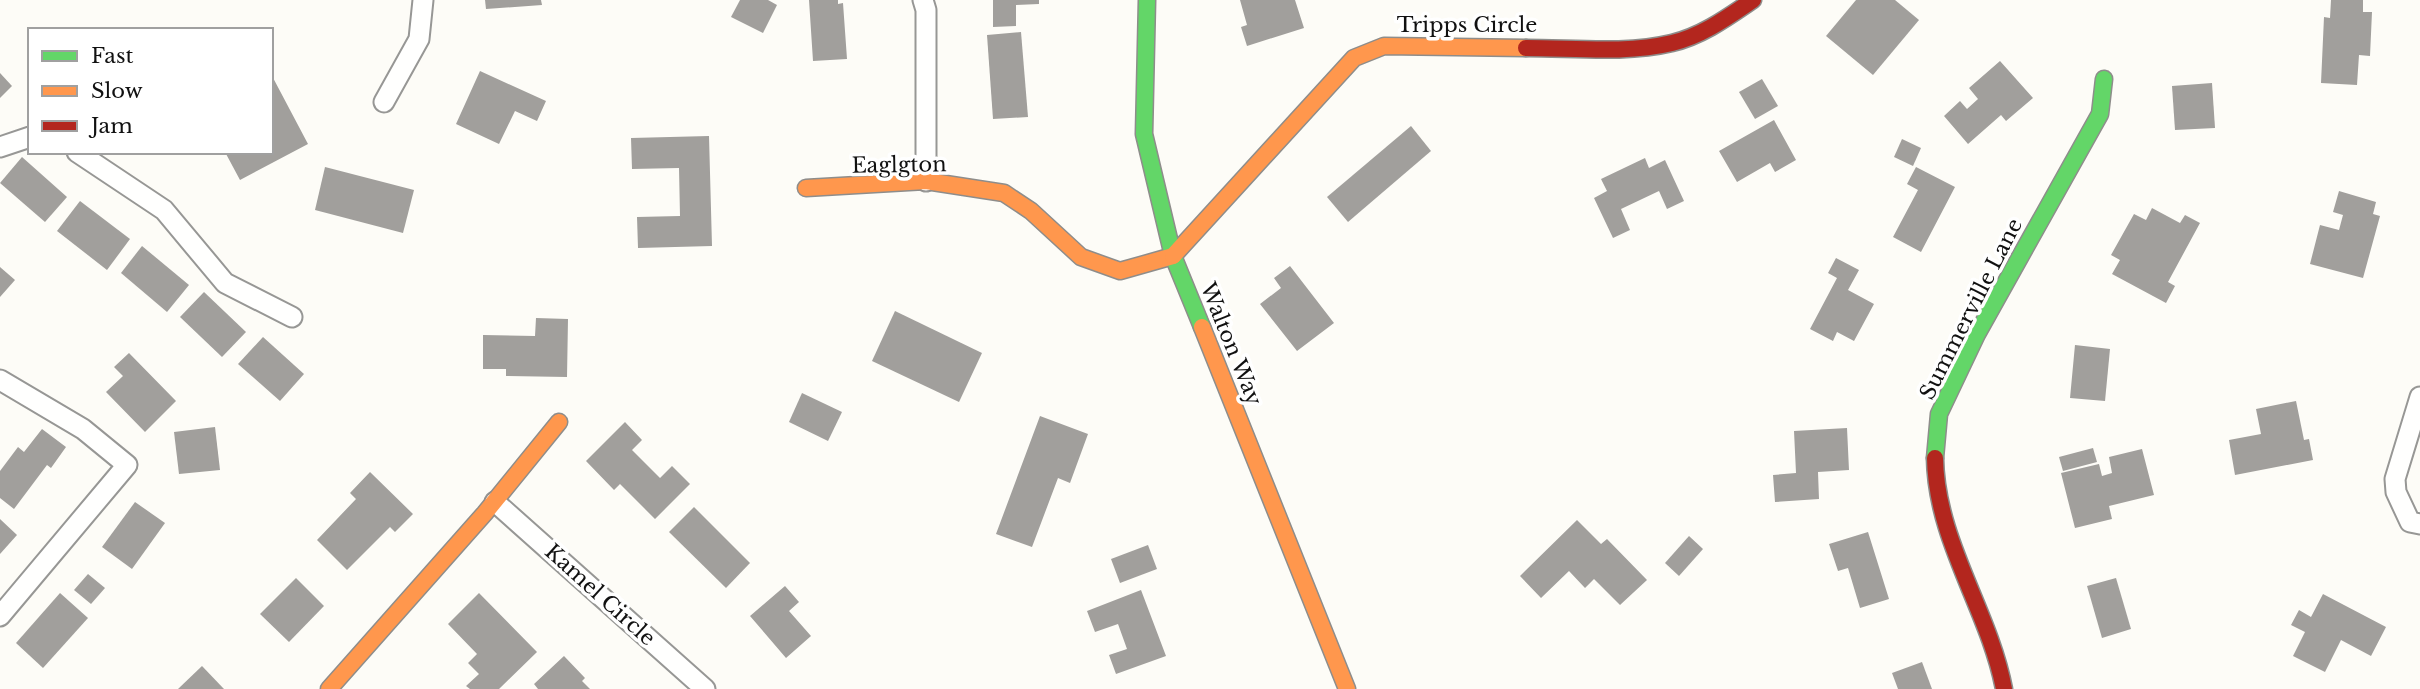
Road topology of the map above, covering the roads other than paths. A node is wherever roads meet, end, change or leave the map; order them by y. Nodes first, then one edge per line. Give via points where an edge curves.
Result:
1 (423, 0) edge
2 (923, 0) edge
3 (1147, 0) edge
4 (1753, 0) edge
5 (2104, 79) dead end
6 (384, 103) dead end
7 (28, 138) edge
8 (0, 147) edge
9 (80, 154) edge
10 (926, 181) junction
11 (806, 188) dead end
12 (1174, 256) junction
13 (292, 317) dead end
14 (0, 380) edge
15 (2420, 397) edge
16 (559, 422) dead end
17 (495, 502) junction
18 (2420, 524) edge
19 (0, 616) edge
20 (329, 689) edge
21 (705, 689) edge
22 (1347, 689) edge
23 (2004, 689) edge

1 - 6 street via 419,39
2 - 10 street
3 - 12 street, Walton Way via 1144,134
4 - 12 street, Tripps Circle via 1710,28 1673,43 1630,49 1384,46 1354,58
5 - 23 street, Summerville Lane via 2100,114 1977,334 1939,414 1935,461 1941,508
7 - 8 street
9 - 13 street via 164,210 225,283
10 - 11 street, Eaglgton
10 - 12 street, Eaglgton via 1004,193 1081,257 1120,271
12 - 22 street, Walton Way
14 - 19 street via 83,429 127,465
15 - 18 street via 2395,479 2410,522
16 - 17 street
17 - 20 street
17 - 21 street, Kamel Circle

